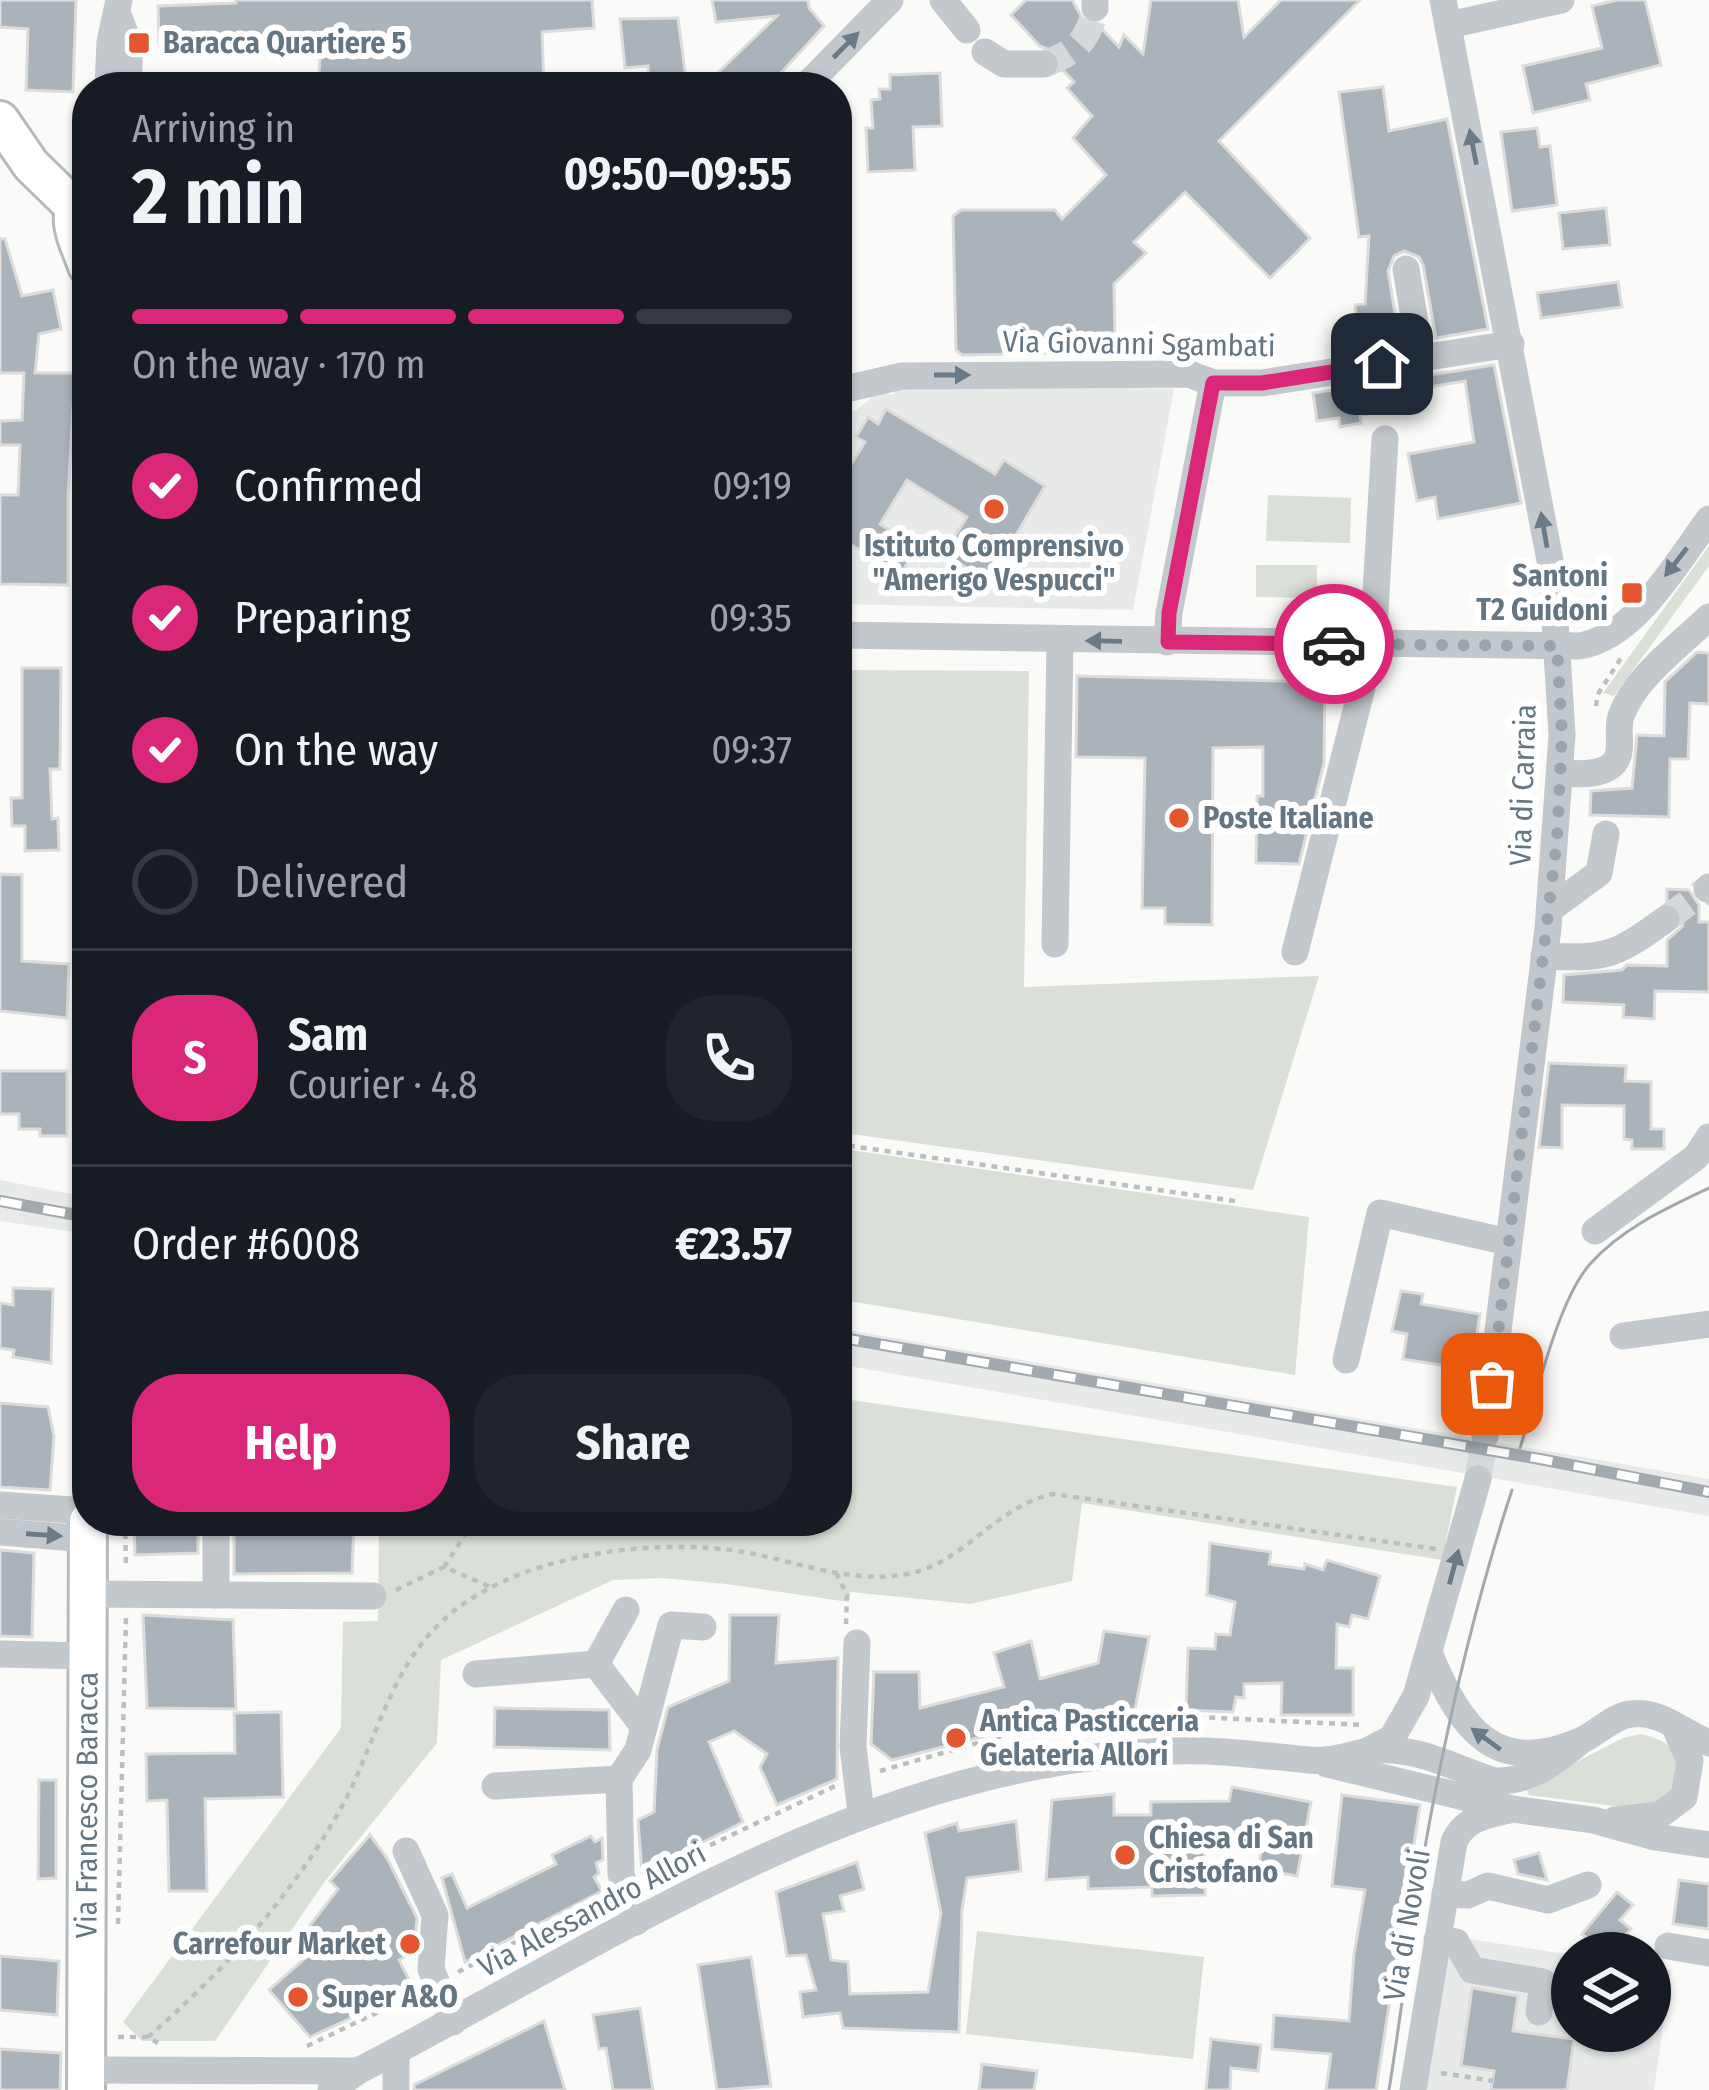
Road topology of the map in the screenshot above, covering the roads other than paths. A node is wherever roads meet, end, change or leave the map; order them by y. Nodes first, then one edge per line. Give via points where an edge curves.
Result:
1 (890, 0) edge
2 (943, 0) edge
3 (1562, 0) edge
4 (118, 8) edge
5 (1446, 12) edge
6 (1044, 64) dead end
7 (109, 72) edge
8 (129, 72) edge
9 (820, 72) edge
10 (0, 120) edge
11 (72, 193) edge
12 (1406, 269) dead end
13 (1511, 344) junction
14 (1421, 358) junction
15 (1213, 383) junction
16 (852, 388) edge
17 (1385, 439) dead end
18 (1709, 519) edge
19 (1709, 617) edge
20 (852, 635) edge
21 (1060, 640) junction
22 (1168, 642) junction
23 (1372, 644) junction
24 (1557, 646) junction
25 (1561, 774) junction
26 (1606, 835) dead end
27 (1550, 909) junction
28 (1666, 919) tunnel mouth
29 (1055, 944) dead end
30 (1295, 952) dead end
31 (1544, 956) junction
32 (1709, 1138) edge
33 (1594, 1231) dead end
34 (1508, 1242) junction
35 (1709, 1324) edge
36 (1623, 1336) dead end
37 (1346, 1360) dead end
38 (1486, 1436) tunnel mouth
39 (1478, 1479) tunnel mouth
40 (0, 1505) edge
41 (72, 1521) edge
42 (72, 1525) edge
43 (0, 1532) edge
44 (87, 1536) edge
45 (216, 1536) edge
46 (87, 1594) junction
47 (216, 1594) junction
48 (373, 1596) road end
49 (626, 1610) dead end
50 (703, 1627) dead end
51 (857, 1643) road end
52 (0, 1654) edge
53 (1430, 1654) junction
54 (87, 1656) junction
55 (596, 1664) junction
56 (476, 1674) dead end
57 (1674, 1725) junction
58 (644, 1727) junction
59 (1582, 1740) junction
60 (1709, 1743) edge
61 (1370, 1750) junction
62 (1320, 1761) junction
63 (619, 1779) junction
64 (495, 1786) dead end
65 (1513, 1810) junction
66 (861, 1814) junction
67 (1593, 1820) junction
68 (1709, 1845) edge
69 (406, 1851) dead end
70 (1588, 1886) dead end
71 (1445, 1894) junction
72 (636, 1922) junction
73 (1438, 1940) junction
74 (1671, 1947) edge
75 (1709, 1953) edge
76 (1539, 2012) dead end
77 (453, 2022) junction
78 (396, 2051) junction
79 (358, 2071) junction
80 (86, 2080) edge
81 (1418, 2080) edge
82 (331, 2090) edge
83 (396, 2090) edge

9 -> 1 street
2 - 6 street via 1004,64
3 - 5 street
4 - 7 street
4 - 8 street
13 -> 5 street, Via di Carraia
10 - 11 main road via 31,165
12 - 14 street
13 - 14 street, Via Giovanni Sgambati
24 -> 13 street, Via di Carraia via 1552,571
14 - 15 street, Via Giovanni Sgambati
16 -> 15 street, Via Giovanni Sgambati via 902,376 1189,374
15 - 22 street
17 - 23 street
18 -> 24 street via 1624,627 1599,642
19 - 25 street via 1633,694 1614,764
20 - 21 street
22 -> 21 street
21 - 29 street
22 - 23 street
23 - 24 street
23 - 30 street
24 - 25 street, Via di Carraia
25 - 27 street, Via di Carraia
26 - 27 street via 1599,873
27 - 31 street, Via di Carraia
28 - 31 street via 1612,955
31 - 34 street, Via di Carraia
32 - 33 street via 1696,1157
34 - 37 street via 1380,1213
34 - 38 street, Via di Carraia
35 - 36 street
53 -> 39 street
40 - 41 street
43 -> 42 street
44 - 46 main road, Via Francesco Baracca
45 - 47 street
46 - 47 street
46 - 54 main road, Via Francesco Baracca
47 - 48 street
49 - 55 street
50 - 58 street via 671,1625
51 - 66 street via 853,1747
52 - 54 street
59 -> 53 street via 1522,1754 1490,1744 1453,1706
53 - 61 street via 1401,1726
54 - 80 main road, Via Francesco Baracca
55 - 56 street
55 - 58 street
57 - 59 street via 1629,1714
57 - 60 street
57 - 67 street, Via Alessandro Allori via 1690,1761 1684,1797 1660,1815
58 - 63 street
59 - 61 street, Via Alessandro Allori via 1537,1773 1509,1781
61 - 62 street, Via Alessandro Allori
62 - 65 street, Via Alessandro Allori
62 - 66 street, Via Alessandro Allori via 1175,1750 1068,1760
63 - 64 street
63 - 72 street via 621,1874
65 - 67 street, Via Alessandro Allori
65 - 71 street, Via di Novoli via 1460,1830
66 - 72 street, Via Alessandro Allori
67 - 68 street, Via Alessandro Allori
69 - 77 street via 435,1915 431,1969
70 - 71 street via 1548,1900 1488,1886
71 - 73 street, Via di Novoli
72 - 77 street, Via Alessandro Allori
73 - 76 street via 1456,1942 1472,1970 1544,1982
73 - 81 street, Via di Novoli
74 - 75 street
77 - 78 street, Via Alessandro Allori
78 - 79 street, Via Alessandro Allori
78 - 83 street
79 - 80 street, Via Alessandro Allori
79 - 82 street, Via Alessandro Allori

